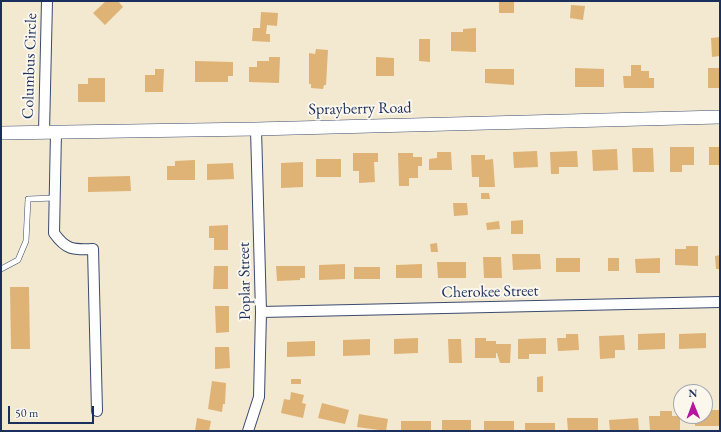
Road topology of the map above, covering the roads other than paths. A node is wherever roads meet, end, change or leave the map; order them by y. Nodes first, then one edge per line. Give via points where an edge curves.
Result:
1 (47, 1) edge
2 (720, 118) edge
3 (256, 129) junction
4 (50, 132) junction
5 (1, 133) edge
6 (54, 198) junction
7 (1, 269) edge
8 (720, 302) edge
9 (261, 312) junction
10 (97, 412) dead end
11 (248, 431) edge

1 - 4 street, Columbus Circle
2 - 3 street, Sprayberry Road
3 - 4 street, Sprayberry Road
3 - 9 street, Poplar Street
4 - 5 street, Sprayberry Road
4 - 6 street, Columbus Circle
6 - 7 lane via 28,199 26,241 18,260
6 - 10 street, Columbus Circle via 54,233 62,244 74,250 93,249
8 - 9 street, Cherokee Street
9 - 11 street, Poplar Street via 259,397

